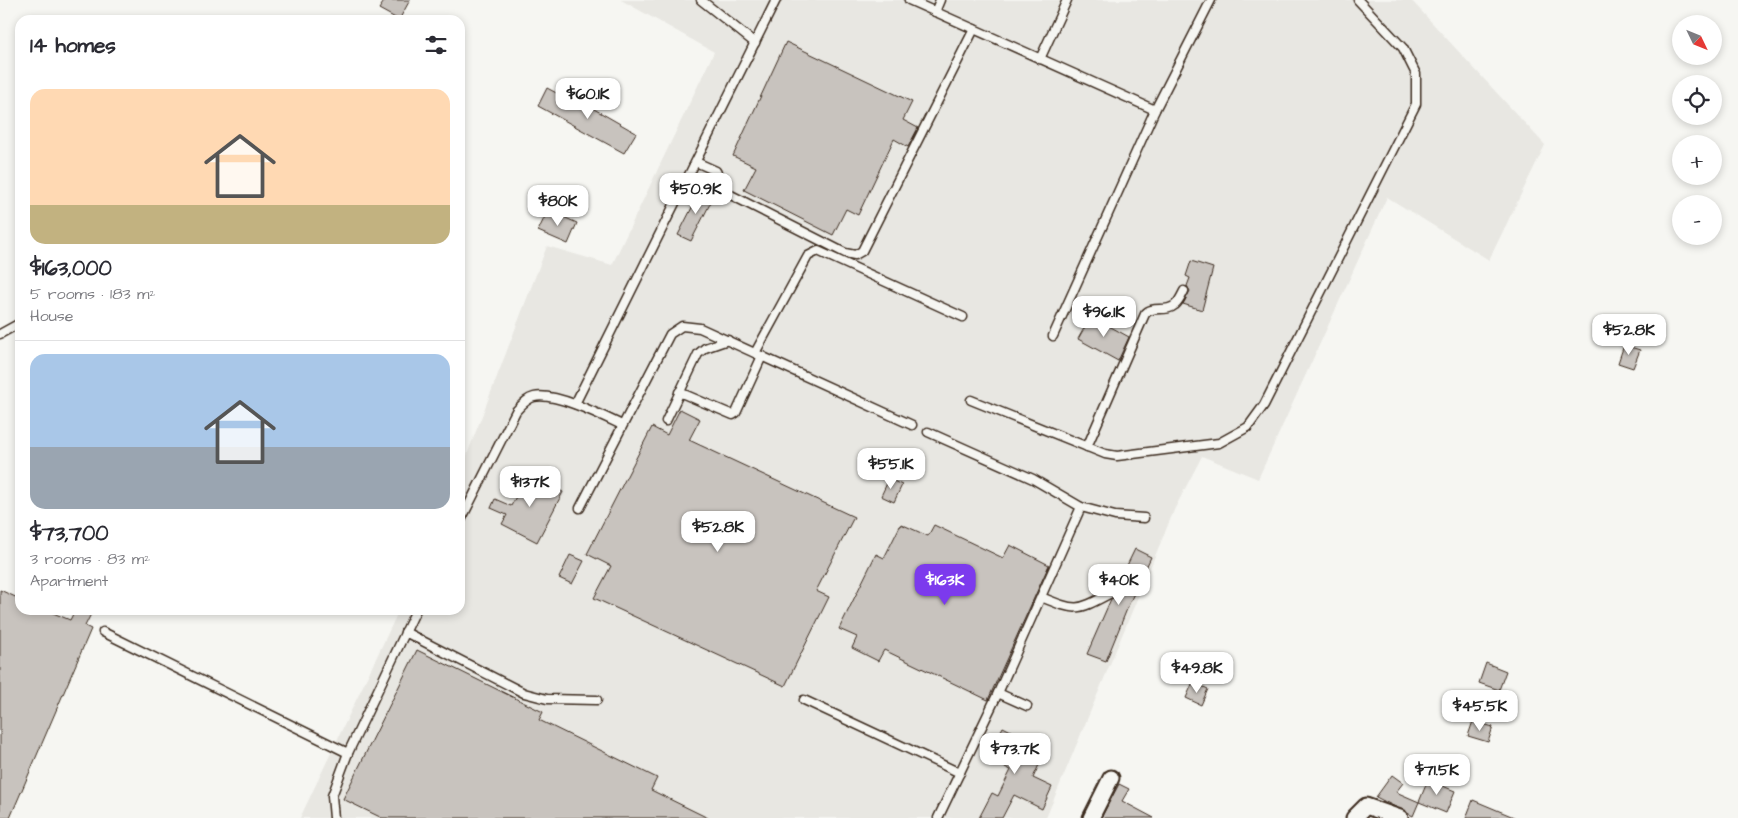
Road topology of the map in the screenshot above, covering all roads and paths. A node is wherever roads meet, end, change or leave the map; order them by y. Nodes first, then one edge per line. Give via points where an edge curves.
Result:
1 (701, 0) edge
2 (776, 0) edge
3 (909, 0) edge
4 (940, 0) edge
5 (1067, 0) edge
6 (1211, 0) edge
7 (1358, 0) edge
8 (935, 12) junction
9 (974, 29) junction
10 (755, 43) junction
11 (1040, 59) junction
12 (1155, 110) junction
13 (696, 162) junction
14 (1184, 291) dead end
15 (963, 317) dead end
16 (15, 325) edge
17 (0, 334) edge
18 (1053, 336) dead end
19 (728, 340) junction
20 (758, 354) junction
21 (679, 392) junction
22 (971, 400) dead end
23 (575, 404) junction
24 (666, 421) dead end
25 (622, 425) junction
26 (912, 425) dead end
27 (928, 432) dead end
28 (1087, 447) junction
29 (1081, 507) junction
30 (580, 508) dead end
31 (465, 512) edge
32 (1144, 518) dead end
33 (1111, 593) dead end
34 (1041, 597) junction
35 (414, 615) edge
36 (103, 632) dead end
37 (405, 632) junction
38 (998, 693) junction
39 (596, 700) dead end
40 (804, 700) dead end
41 (1027, 706) dead end
42 (348, 753) junction
43 (960, 772) junction
44 (1111, 778) dead end
45 (334, 818) edge
46 (938, 818) edge
47 (1091, 818) edge
48 (1354, 818) edge
49 (1400, 818) edge

1 - 10 lane
2 - 10 lane
3 - 8 lane
4 - 8 lane
5 - 11 lane
6 - 12 lane
7 - 28 lane via 1403,48 1416,74 1416,104 1264,405 1248,427 1219,443 1124,456 1105,454
8 - 9 lane
9 - 11 lane
9 - 13 lane via 862,251 855,255 845,253 727,193 716,171
10 - 13 lane
11 - 12 lane
12 - 18 lane
13 - 23 lane
14 - 28 lane via 1176,304 1168,309 1148,310 1145,314
15 - 20 lane via 818,251 808,256
16 - 17 lane
19 - 20 lane
19 - 21 lane via 698,354
19 - 25 lane via 700,328 682,326 670,334
20 - 21 lane via 733,415
20 - 26 lane
21 - 24 lane
22 - 28 lane
23 - 25 lane
23 - 31 lane via 537,396 528,399 516,411
25 - 30 lane
27 - 29 lane via 1033,479
29 - 32 lane via 1115,516
29 - 34 lane
33 - 34 lane via 1077,609 1069,609
34 - 38 lane
35 - 37 lane
36 - 42 lane
37 - 39 lane via 524,694 547,699
37 - 42 lane
38 - 41 lane
38 - 43 lane
40 - 43 lane
42 - 45 lane via 332,796
43 - 46 lane
44 - 47 street
48 - 49 street via 1366,806

